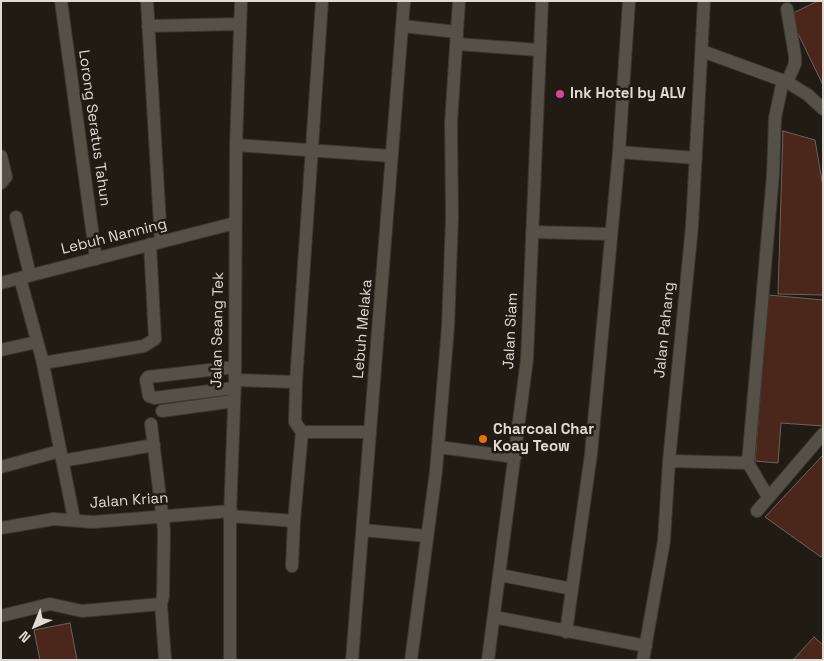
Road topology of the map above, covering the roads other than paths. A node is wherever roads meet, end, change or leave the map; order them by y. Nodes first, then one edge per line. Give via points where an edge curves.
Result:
1 (61, 1) edge
2 (147, 1) edge
3 (241, 1) edge
4 (322, 1) edge
5 (404, 1) edge
6 (459, 1) edge
7 (542, 1) edge
8 (630, 1) edge
9 (704, 1) edge
10 (788, 9) dead end
11 (240, 24) junction
12 (148, 26) junction
13 (402, 26) junction
14 (457, 38) junction
15 (539, 50) junction
16 (702, 51) junction
17 (785, 81) junction
18 (823, 109) edge
19 (236, 144) junction
20 (312, 150) junction
21 (619, 152) junction
22 (1, 156) edge
23 (392, 156) junction
24 (696, 158) junction
25 (1, 183) edge
26 (16, 217) dead end
27 (235, 223) junction
28 (532, 232) junction
29 (610, 234) junction
30 (156, 243) junction
31 (96, 258) junction
32 (25, 276) junction
33 (1, 283) edge
34 (37, 342) junction
35 (1, 350) edge
36 (43, 363) junction
37 (235, 367) junction
38 (296, 382) junction
39 (234, 389) junction
40 (162, 411) dead end
41 (151, 424) dead end
42 (302, 432) junction
43 (370, 432) junction
44 (823, 434) edge
45 (154, 445) junction
46 (438, 447) junction
47 (61, 456) junction
48 (515, 457) junction
49 (669, 461) junction
50 (748, 463) junction
51 (1, 467) edge
52 (768, 497) junction
53 (756, 511) dead end
54 (230, 513) junction
55 (163, 516) junction
56 (74, 519) junction
57 (294, 520) junction
58 (1, 528) edge
59 (363, 530) junction
60 (426, 536) junction
61 (292, 566) dead end
62 (500, 575) junction
63 (572, 589) junction
64 (161, 604) junction
65 (1, 616) edge
66 (494, 617) junction
67 (566, 632) junction
68 (646, 646) junction
69 (165, 659) edge
70 (230, 660) edge
71 (352, 660) edge
72 (411, 660) edge
73 (488, 660) edge
74 (643, 660) edge

1 - 31 street, Lorong Seratus Tahun
2 - 12 street
3 - 11 street, Jalan Seang Tek
4 - 20 street
5 - 13 street, Lebuh Melaka
6 - 14 street
7 - 15 street, Jalan Siam
8 - 21 street
9 - 16 street, Jalan Pahang
10 - 17 street via 795,64
11 - 12 street
11 - 19 street, Jalan Seang Tek
12 - 30 street
13 - 14 street
13 - 23 street, Lebuh Melaka
14 - 15 street
14 - 46 street via 451,122 448,327
15 - 28 street, Jalan Siam
16 - 17 street
16 - 24 street, Jalan Pahang
17 - 18 street
17 - 50 street via 775,118
19 - 20 street
19 - 27 street, Jalan Seang Tek
20 - 23 street
20 - 38 street
21 - 24 street
21 - 29 street
22 - 25 street via 6,177
23 - 43 street, Lebuh Melaka
24 - 49 street, Jalan Pahang
26 - 32 street
27 - 30 street, Lebuh Nanning
27 - 37 street, Jalan Seang Tek
28 - 29 street
28 - 48 street, Jalan Siam via 526,366
29 - 63 street via 591,454
30 - 31 street, Lebuh Nanning
30 - 36 street via 155,339 144,346
31 - 32 street, Lebuh Nanning
32 - 33 street, Lebuh Nanning
32 - 34 street
34 - 35 street
34 - 36 street
36 - 47 street
37 - 39 street, Jalan Seang Tek
37 - 39 street via 148,377 146,380 149,396 154,398
38 - 39 street
38 - 42 street via 295,422
39 - 40 street
39 - 54 street, Jalan Seang Tek
41 - 45 street
42 - 43 street
42 - 57 street
43 - 59 street, Lebuh Melaka
44 - 52 street
45 - 47 street
45 - 55 street
46 - 48 street
46 - 60 street
47 - 51 street
47 - 56 street
48 - 62 street, Jalan Siam
49 - 50 street
49 - 68 street, Jalan Pahang via 664,542
50 - 52 street
52 - 53 street
54 - 55 street, Jalan Krian
54 - 57 street, Jalan Krian
54 - 70 street, Jalan Seang Tek
55 - 56 street, Jalan Krian via 93,522
55 - 64 street
56 - 58 street, Jalan Krian via 48,519
57 - 61 street
59 - 60 street
59 - 71 street, Lebuh Melaka
60 - 72 street
62 - 63 street
62 - 66 street, Jalan Siam
63 - 67 street
64 - 65 street via 82,611 50,604
64 - 69 street
66 - 67 street
66 - 73 street, Jalan Siam
67 - 68 street
68 - 74 street, Jalan Pahang

